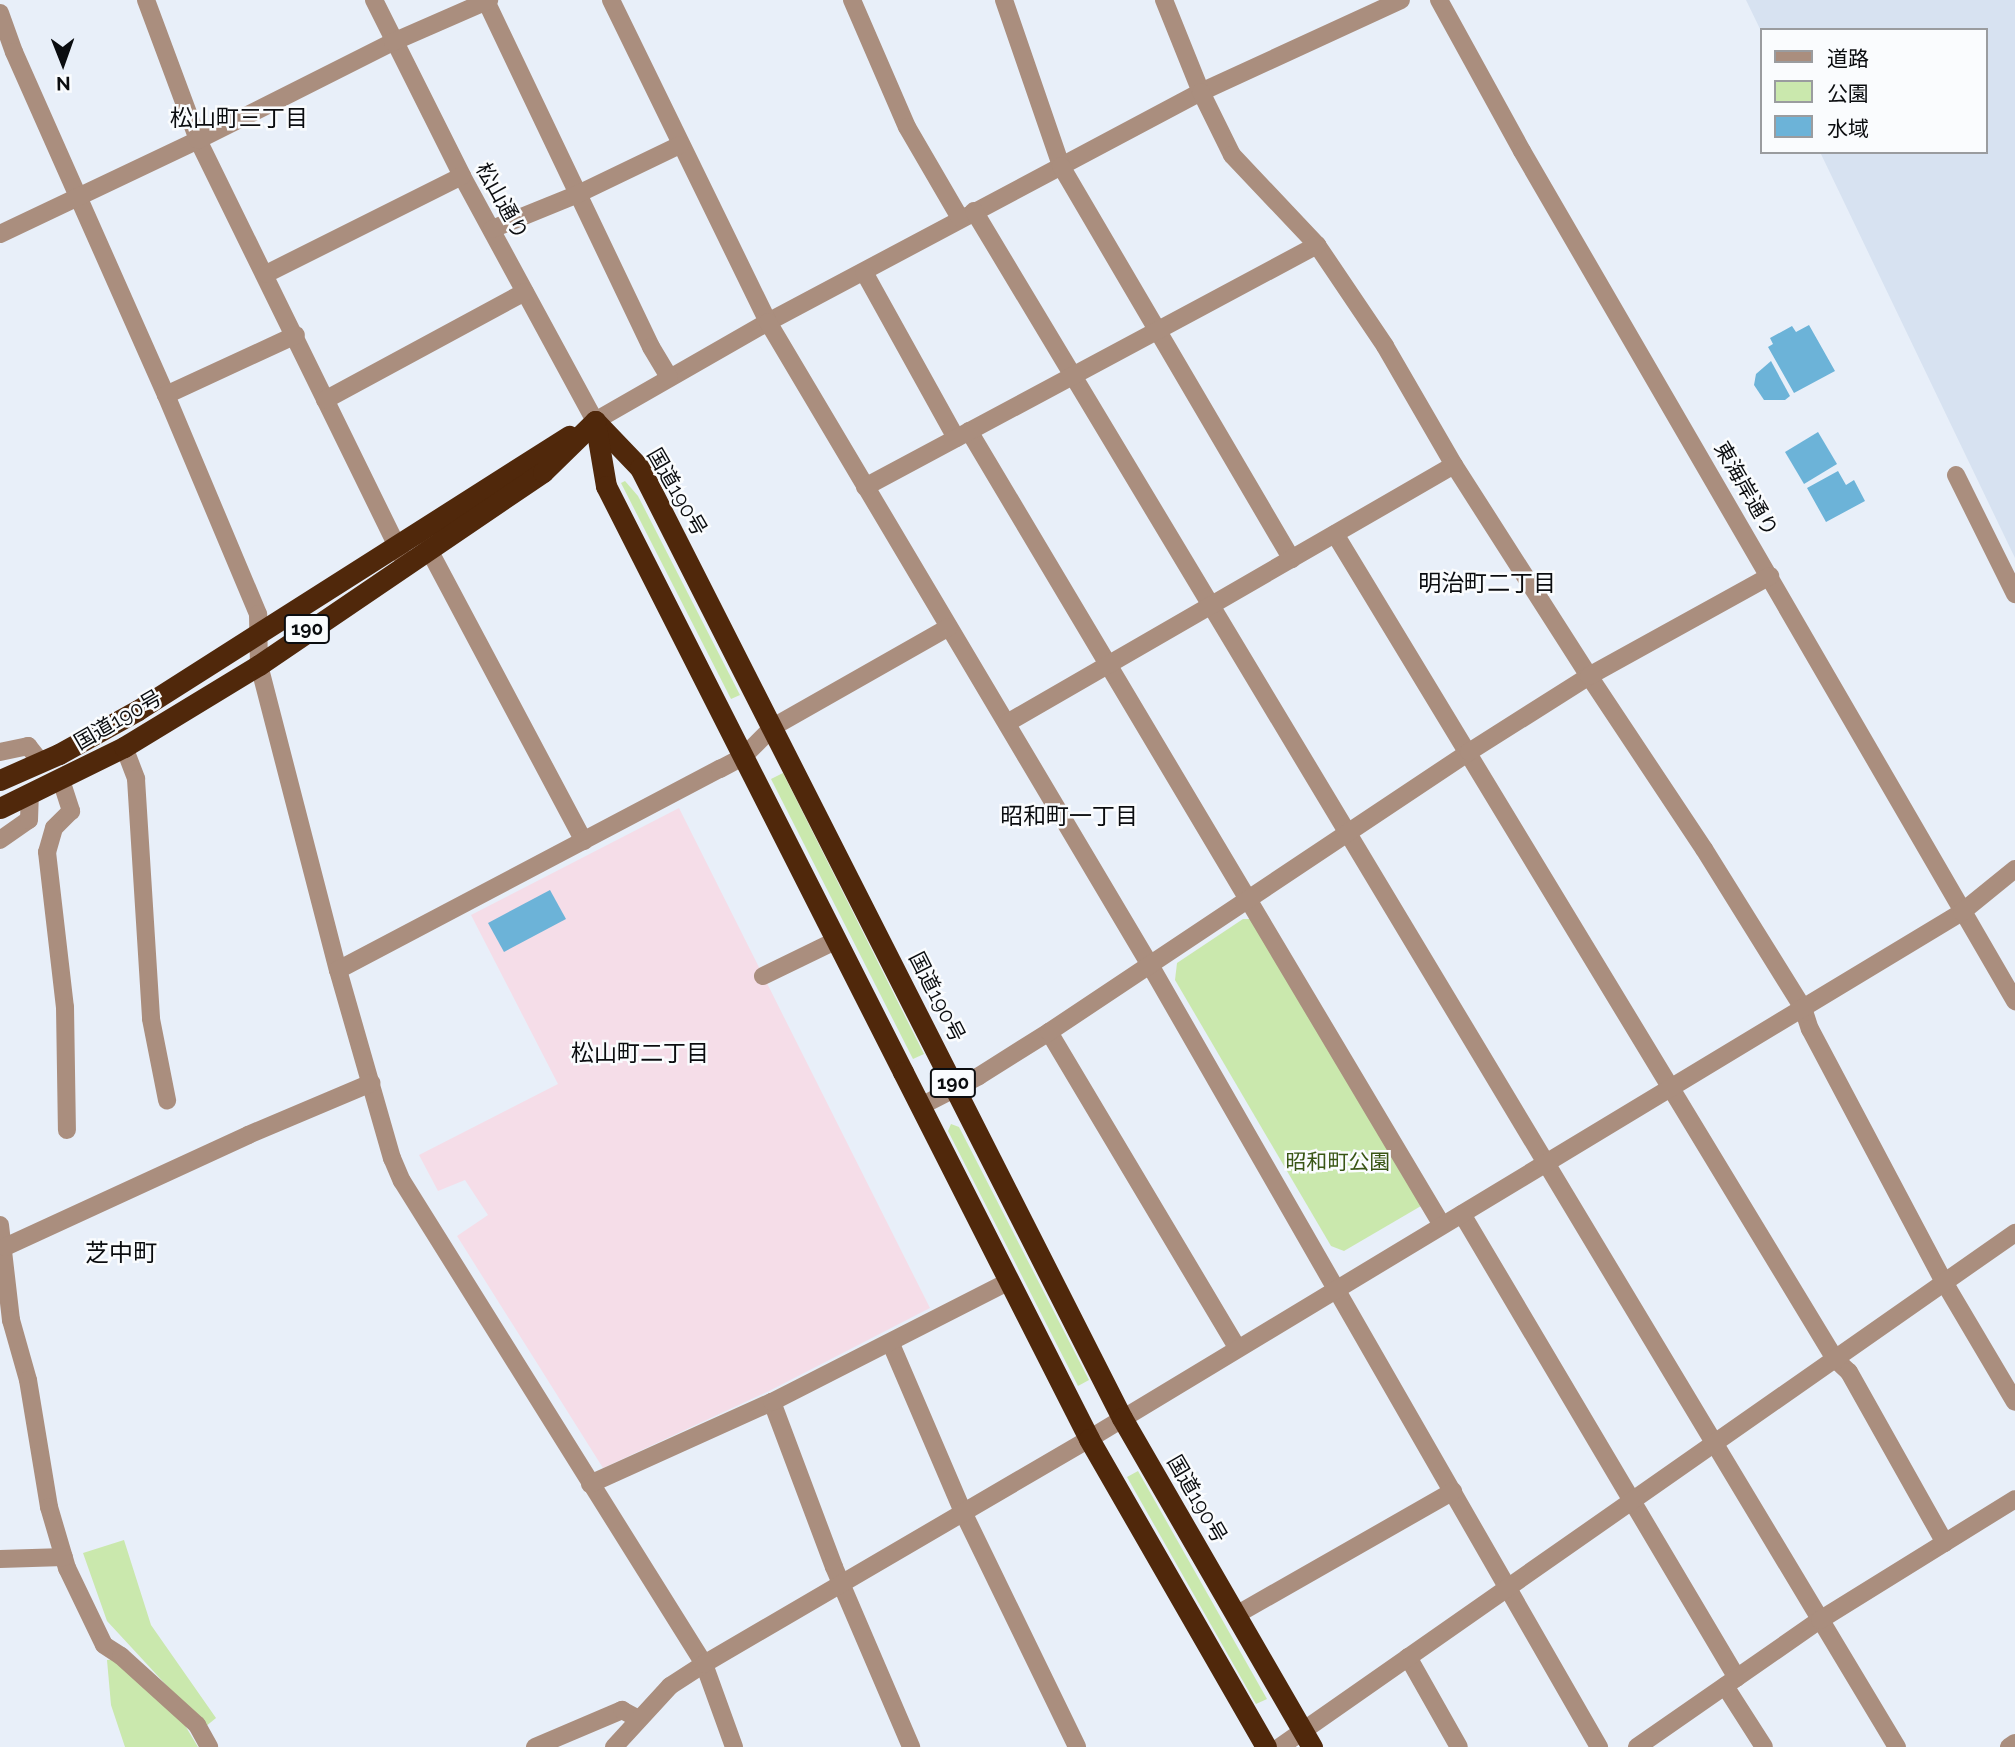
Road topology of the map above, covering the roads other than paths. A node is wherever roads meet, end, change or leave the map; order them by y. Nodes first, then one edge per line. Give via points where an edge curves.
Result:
1 (146, 0) edge
2 (374, 0) edge
3 (611, 0) edge
4 (852, 0) edge
5 (1004, 0) edge
6 (1164, 0) edge
7 (1401, 0) edge
8 (1439, 0) edge
9 (487, 1) edge
10 (0, 13) edge
11 (393, 42) junction
12 (1201, 92) junction
13 (198, 140) junction
14 (680, 145) junction
15 (1060, 166) junction
16 (462, 176) junction
17 (578, 194) junction
18 (78, 199) junction
19 (967, 214) junction
20 (492, 229) junction
21 (0, 234) edge
22 (1317, 245) junction
23 (864, 272) junction
24 (266, 274) junction
25 (525, 292) junction
26 (768, 321) junction
27 (1158, 330) junction
28 (296, 335) junction
29 (1074, 376) junction
30 (669, 377) junction
31 (166, 395) junction
32 (325, 400) junction
33 (595, 421) junction
34 (963, 434) junction
35 (1454, 464) junction
36 (1955, 475) dead end
37 (865, 487) junction
38 (1335, 534) junction
39 (428, 548) junction
40 (401, 554) junction
41 (1292, 558) junction
42 (1770, 576) junction
43 (2015, 594) edge
44 (1212, 605) junction
45 (949, 627) junction
46 (259, 634) junction
47 (259, 664) junction
48 (1109, 665) junction
49 (1589, 676) junction
50 (1007, 723) junction
51 (773, 727) junction
52 (124, 747) junction
53 (0, 752) edge
54 (1469, 752) junction
55 (744, 756) junction
56 (41, 762) junction
57 (0, 780) edge
58 (61, 780) junction
59 (30, 794) junction
60 (0, 808) edge
61 (1349, 833) junction
62 (0, 841) edge
63 (584, 841) junction
64 (2015, 869) edge
65 (1250, 899) junction
66 (1962, 912) junction
67 (837, 940) junction
68 (1150, 965) junction
69 (338, 970) junction
70 (763, 976) dead end
71 (2015, 1001) edge
72 (1803, 1008) junction
73 (1049, 1032) junction
74 (371, 1083) junction
75 (955, 1088) junction
76 (1670, 1089) junction
77 (167, 1100) dead end
78 (921, 1106) junction
79 (67, 1130) dead end
80 (1546, 1163) junction
81 (1462, 1214) junction
82 (1442, 1225) junction
83 (0, 1227) edge
84 (2015, 1233) edge
85 (5, 1247) junction
86 (1009, 1281) junction
87 (1944, 1282) junction
88 (1337, 1289) junction
89 (891, 1344) junction
90 (1237, 1348) junction
91 (1835, 1359) junction
92 (772, 1402) junction
93 (2015, 1402) edge
94 (1122, 1418) junction
95 (1089, 1439) junction
96 (1714, 1441) junction
97 (590, 1485) junction
98 (1453, 1491) junction
99 (2015, 1499) edge
100 (1630, 1500) junction
101 (963, 1512) junction
102 (1945, 1542) junction
103 (64, 1557) junction
104 (0, 1559) edge
105 (842, 1586) junction
106 (1508, 1587) junction
107 (1236, 1615) junction
108 (1820, 1620) junction
109 (1408, 1657) junction
110 (705, 1664) junction
111 (1731, 1682) junction
112 (638, 1719) junction
113 (1307, 1739) edge
114 (2015, 1743) edge
115 (209, 1747) edge
116 (535, 1747) edge
117 (614, 1747) edge
118 (734, 1747) edge
119 (911, 1747) edge
120 (1077, 1747) edge
121 (1266, 1747) edge
122 (1280, 1747) edge
123 (1459, 1747) edge
124 (1599, 1747) edge
125 (1637, 1747) edge
126 (1764, 1747) edge
127 (1897, 1747) edge
128 (2009, 1747) edge

1 - 13 street
2 - 11 street, 松山通り
3 - 14 street
4 - 19 street via 907,127
5 - 15 street
6 - 12 street
7 - 12 street
8 - 42 street, 東海岸通り
9 - 11 street
9 - 17 street
10 - 18 street
11 - 13 street
11 - 16 street, 松山通り
12 - 15 street
12 - 22 street via 1232,155
13 - 18 street
13 - 24 street
14 - 17 street
14 - 26 street
15 - 19 street
15 - 27 street
16 - 20 street, 松山通り
16 - 24 street
17 - 20 street
17 - 30 street
18 - 21 street
18 - 31 street
19 - 23 street
19 - 29 street
20 - 25 street, 松山通り
22 - 27 street
22 - 35 street via 1385,346
23 - 26 street
23 - 34 street
24 - 28 street
25 - 32 street
25 - 33 street, 松山通り
26 - 30 street
26 - 37 street
27 - 29 street
27 - 41 street
28 - 31 street
28 - 32 street
29 - 34 street
29 - 44 street
30 - 33 street
31 - 46 street via 256,611
32 - 40 street
33 - 39 highway, 国道190号 / 190 via 543,472
33 - 40 highway, 国道190号 / 190 via 533,456
33 - 51 highway, 国道190号 / 190 via 640,468
33 - 55 highway, 190 via 606,486
34 - 37 street
34 - 48 street
35 - 38 street
35 - 49 street
36 - 43 street
37 - 45 street
38 - 41 street
38 - 54 street
39 - 40 highway, 国道190号 / 190
39 - 63 street
40 - 46 highway, 国道190号 / 190
40 - 47 highway, 国道190号 / 190
41 - 44 street
42 - 49 street
42 - 66 street, 東海岸通り
44 - 48 street
44 - 61 street
45 - 50 street
45 - 51 street
46 - 47 street
46 - 56 highway, 国道190号 / 190 via 138,710
47 - 52 highway, 国道190号 / 190
47 - 69 street
48 - 50 street
48 - 65 street
49 - 54 street
49 - 72 street
50 - 68 street
51 - 55 street
51 - 75 highway, 国道190号 / 190
52 - 58 highway, 国道190号 / 190
52 - 77 street via 136,779 151,1019
53 - 56 street via 28,746
54 - 61 street
54 - 76 street
55 - 63 street
55 - 67 highway, 190
56 - 57 highway, 国道190号 / 190
58 - 59 highway, 国道190号 / 190
58 - 79 street via 71,811 54,828 47,852 65,1007
59 - 60 highway, 国道190号 / 190
59 - 62 street via 29,820
61 - 65 street
61 - 80 street
63 - 69 street
64 - 66 street
65 - 68 street
65 - 82 street
66 - 71 street, 東海岸通り
66 - 72 street
67 - 70 street
67 - 78 highway, 190
68 - 73 street
68 - 88 street
69 - 74 street
72 - 76 street
72 - 87 street
73 - 75 street
73 - 90 street
74 - 85 street
74 - 97 street via 402,1181
75 - 78 street
75 - 94 highway, 国道190号 / 190
76 - 80 street
76 - 91 street
78 - 86 highway, 190
80 - 81 street
80 - 96 street
81 - 82 street
81 - 100 street
82 - 88 street
83 - 85 street
84 - 87 street
85 - 103 street via 11,1320 28,1380 49,1507
86 - 89 street
86 - 95 highway, 190
87 - 91 street
87 - 93 street
88 - 90 street
88 - 98 street
89 - 92 street
89 - 101 street
90 - 94 street
91 - 96 street
91 - 102 street via 1849,1372
92 - 97 street
92 - 105 street
94 - 95 street
94 - 107 highway, 国道190号 / 190
95 - 101 street
95 - 121 highway, 190
96 - 100 street
96 - 108 street
97 - 110 street
98 - 106 street
98 - 107 street
99 - 102 street
100 - 106 street
100 - 111 street
101 - 105 street
101 - 120 street
102 - 108 street
103 - 104 street
103 - 115 street via 104,1645 197,1725
105 - 110 street
105 - 119 street
106 - 109 street
106 - 124 street
107 - 113 highway, 国道190号 / 190
108 - 111 street
108 - 127 street
109 - 113 street
109 - 123 street
110 - 112 street via 670,1686
110 - 118 street
111 - 125 street
111 - 126 street
112 - 116 street via 622,1710
112 - 117 street
113 - 122 street
114 - 128 street

